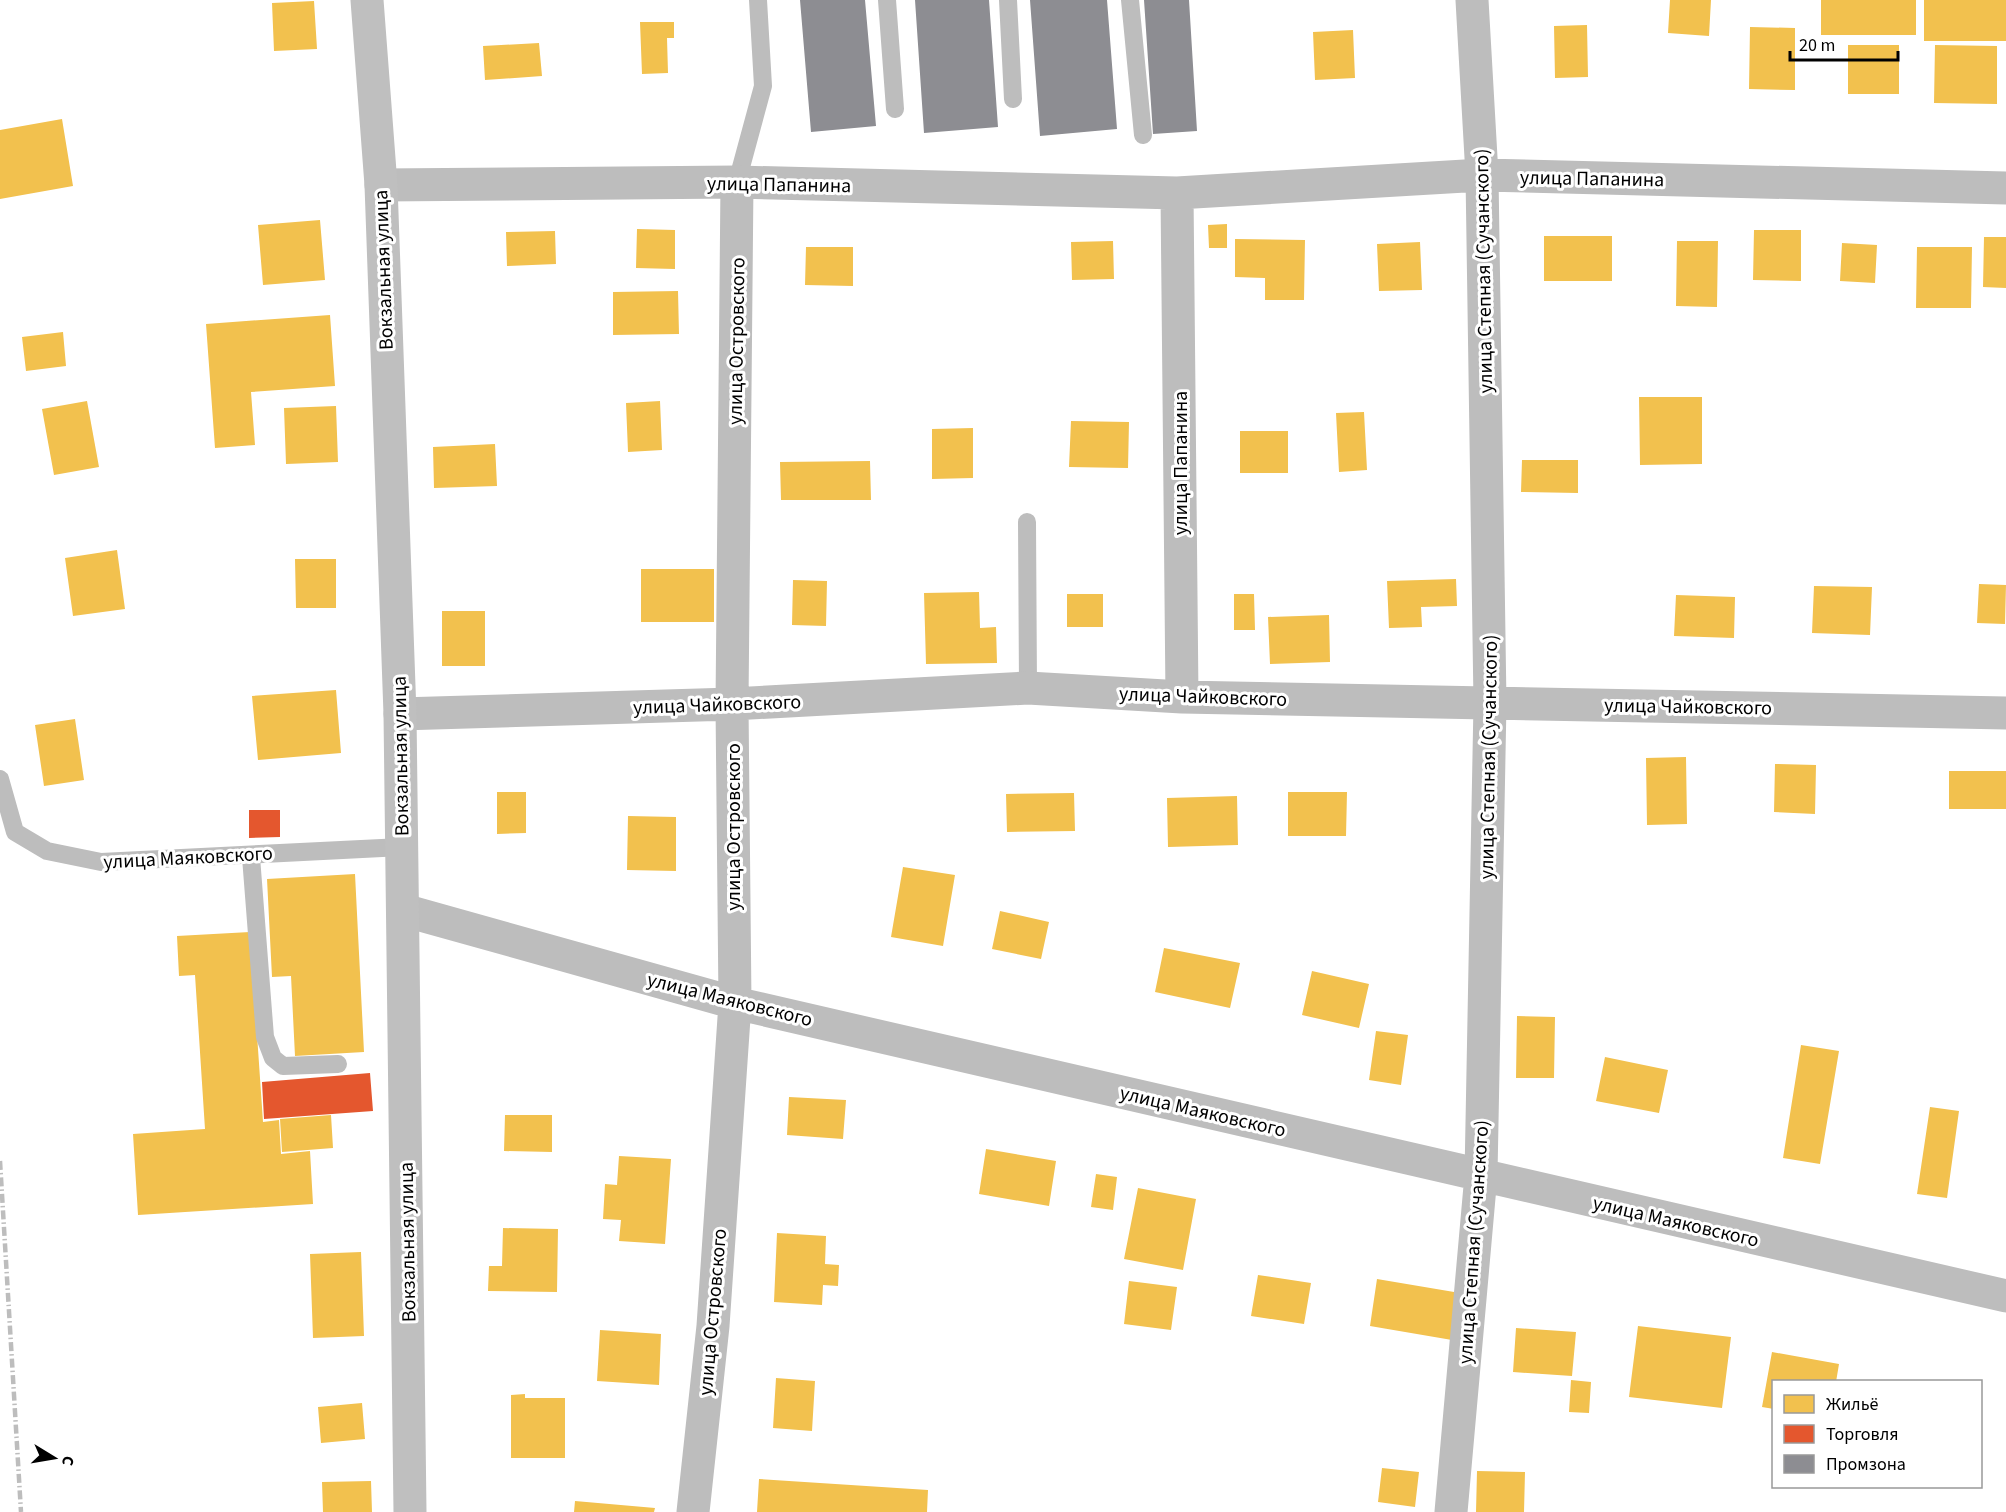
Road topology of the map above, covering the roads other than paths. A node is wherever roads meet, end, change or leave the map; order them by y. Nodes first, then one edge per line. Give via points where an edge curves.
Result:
1 (367, 0) edge
2 (758, 0) edge
3 (887, 0) edge
4 (1008, 0) edge
5 (1130, 0) edge
6 (1472, 0) edge
7 (1013, 99) dead end
8 (895, 109) dead end
9 (1143, 135) dead end
10 (1482, 176) junction
11 (737, 182) junction
12 (381, 185) junction
13 (2006, 188) edge
14 (1178, 193) junction
15 (1027, 522) dead end
16 (1028, 688) junction
17 (1182, 697) junction
18 (1490, 703) junction
19 (732, 704) junction
20 (2006, 712) edge
21 (400, 714) junction
22 (0, 779) edge
23 (402, 847) junction
24 (251, 857) junction
25 (403, 910) junction
26 (735, 1003) junction
27 (338, 1064) dead end
28 (1481, 1175) junction
29 (2006, 1296) edge
30 (410, 1512) edge
31 (693, 1512) edge
32 (1451, 1512) edge

1 - 12 main road, Вокзальная улица
2 - 11 lane, улица Островского via 763,86
3 - 8 lane
4 - 7 lane
5 - 9 lane
6 - 10 street, улица Степная (Сучанского)
10 - 13 street, улица Папанина
10 - 14 street, улица Папанина
10 - 18 street, улица Степная (Сучанского)
11 - 12 street, улица Папанина
11 - 14 street, улица Папанина
11 - 19 street, улица Островского
12 - 21 main road, Вокзальная улица
14 - 17 street, улица Папанина
15 - 16 lane
16 - 17 street, улица Чайковского
16 - 19 street, улица Чайковского
17 - 18 street, улица Чайковского
18 - 20 street, улица Чайковского
18 - 28 street, улица Степная (Сучанского)
19 - 21 street, улица Чайковского
19 - 26 street, улица Островского
21 - 23 main road, Вокзальная улица
22 - 24 lane, улица Маяковского via 15,832 47,851 101,862
23 - 24 lane, улица Маяковского
23 - 25 main road, Вокзальная улица
24 - 27 lane via 265,1037 273,1058 283,1066
25 - 26 street, улица Маяковского
25 - 30 main road, Вокзальная улица
26 - 28 street, улица Маяковского
26 - 31 street, улица Островского via 713,1326
28 - 29 street, улица Маяковского
28 - 32 street, улица Степная (Сучанского)

